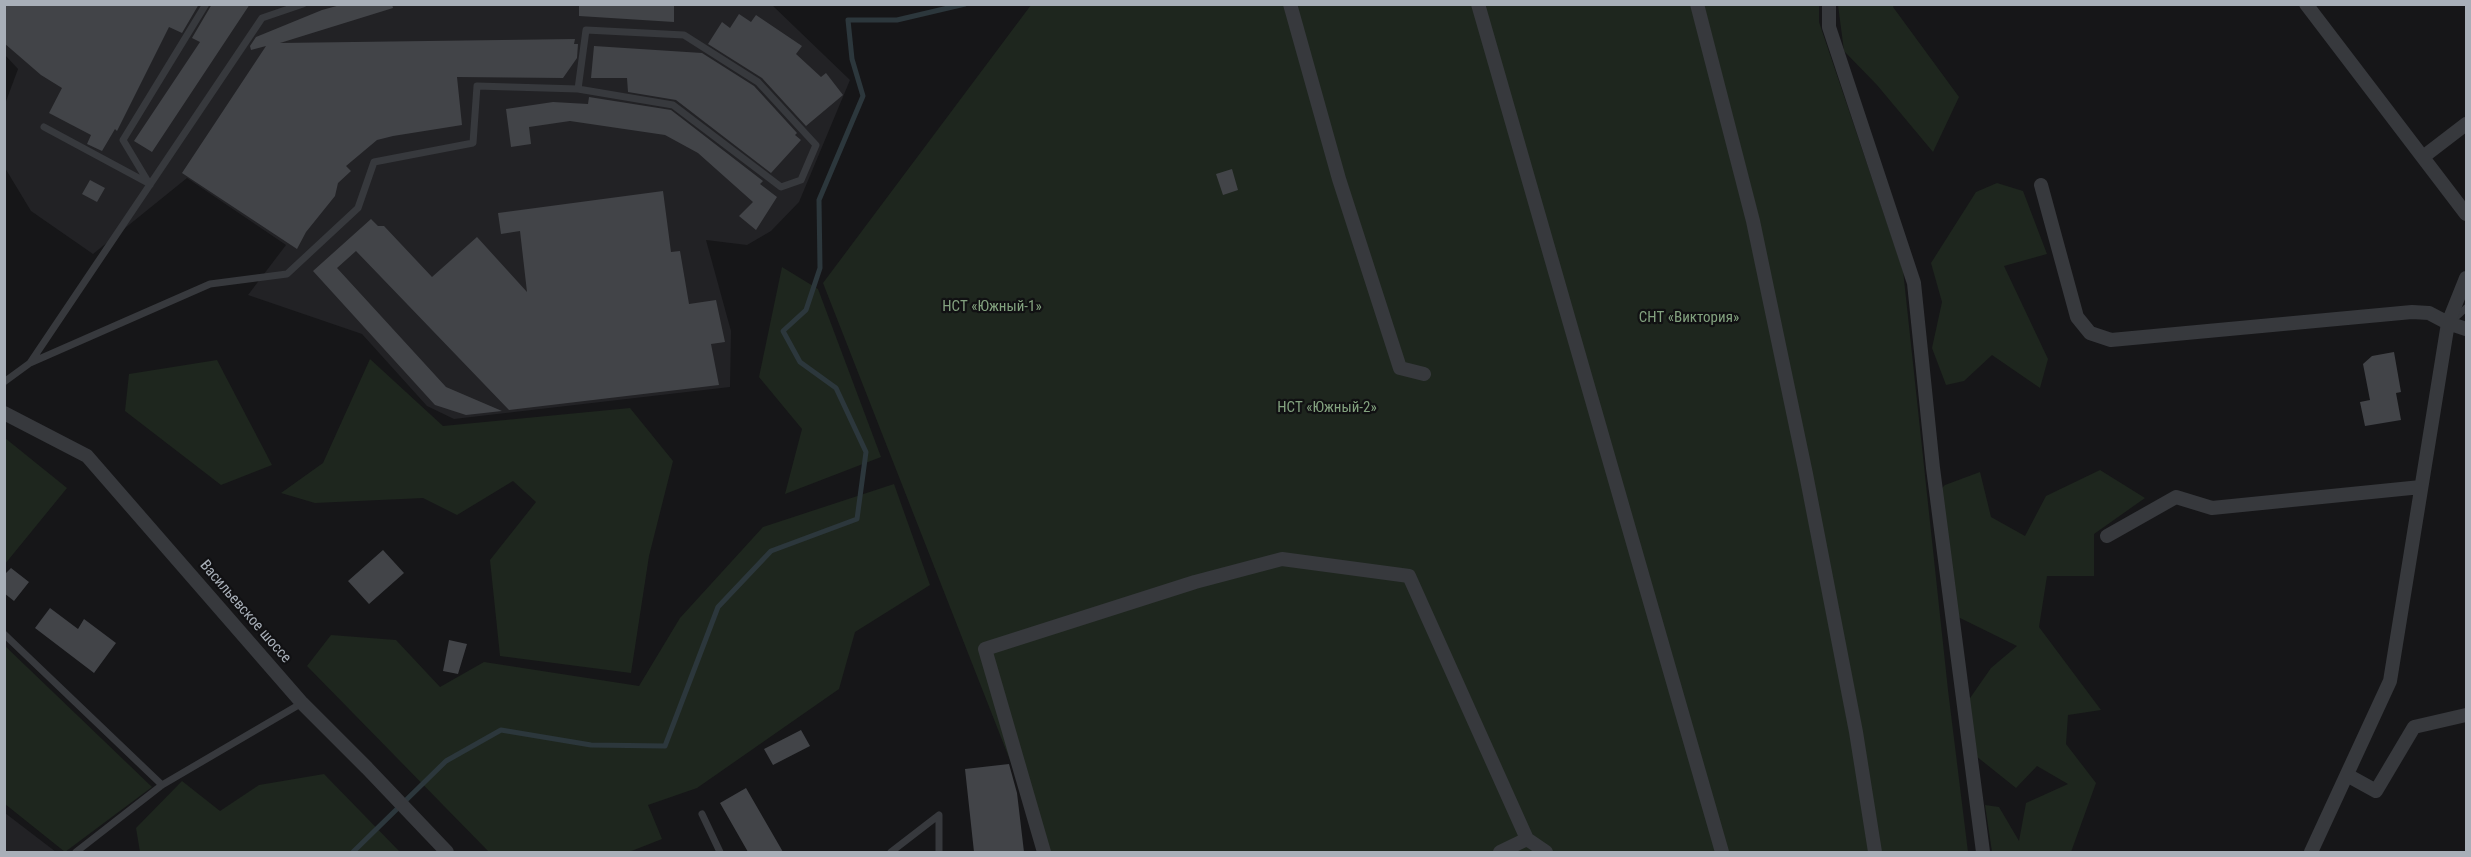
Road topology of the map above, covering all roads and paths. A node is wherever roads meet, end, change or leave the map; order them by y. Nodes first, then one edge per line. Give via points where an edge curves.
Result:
1 (206, 4) edge
2 (303, 4) edge
3 (1290, 4) edge
4 (1478, 4) edge
5 (1697, 4) edge
6 (1829, 4) edge
7 (2307, 4) edge
8 (578, 89) junction
9 (2466, 124) edge
10 (44, 127) dead end
11 (2423, 157) junction
12 (150, 184) junction
13 (2041, 185) dead end
14 (2466, 214) edge
15 (2466, 278) edge
16 (2466, 308) edge
17 (2448, 323) junction
18 (2466, 329) edge
19 (30, 363) junction
20 (1424, 374) dead end
21 (4, 381) edge
22 (4, 413) edge
23 (2421, 487) junction
24 (2107, 536) dead end
25 (4, 634) edge
26 (302, 703) junction
27 (2466, 715) edge
28 (2347, 775) junction
29 (162, 785) junction
30 (702, 814) dead end
31 (1527, 839) junction
32 (76, 852) edge
33 (447, 852) edge
34 (720, 852) edge
35 (891, 852) edge
36 (939, 852) edge
37 (1044, 852) edge
38 (1500, 852) edge
39 (1546, 852) edge
40 (1722, 852) edge
41 (1875, 852) edge
42 (1983, 852) edge
43 (2311, 852) edge

1 - 12 lane via 123,140
2 - 12 lane via 262,18
3 - 20 street via 1339,179 1400,368
4 - 40 street
5 - 41 street via 1753,221 1856,732
6 - 42 street via 1829,27 1914,283 1932,468
7 - 11 street
8 - 8 lane via 673,105 781,187 801,180 816,144 758,82 684,35 586,30
8 - 19 lane via 477,86 473,143 374,162 358,208 288,274 210,284
9 - 11 street
10 - 12 lane
11 - 14 street
12 - 19 lane
13 - 17 street via 2077,317 2090,333 2111,340 2412,312 2429,313
15 - 17 street
16 - 17 lane
17 - 18 street
17 - 23 street
19 - 21 lane
22 - 26 street, Васильевское шоссе via 87,456
23 - 24 street via 2212,508 2176,497
23 - 28 street via 2390,681
25 - 29 lane
26 - 29 lane
26 - 33 street, Васильевское шоссе
27 - 28 street via 2414,727 2376,791
28 - 43 street
29 - 32 lane
30 - 34 lane
31 - 37 street via 1409,576 1282,559 1195,582 985,649
31 - 38 street
31 - 39 street
35 - 36 lane via 939,815

